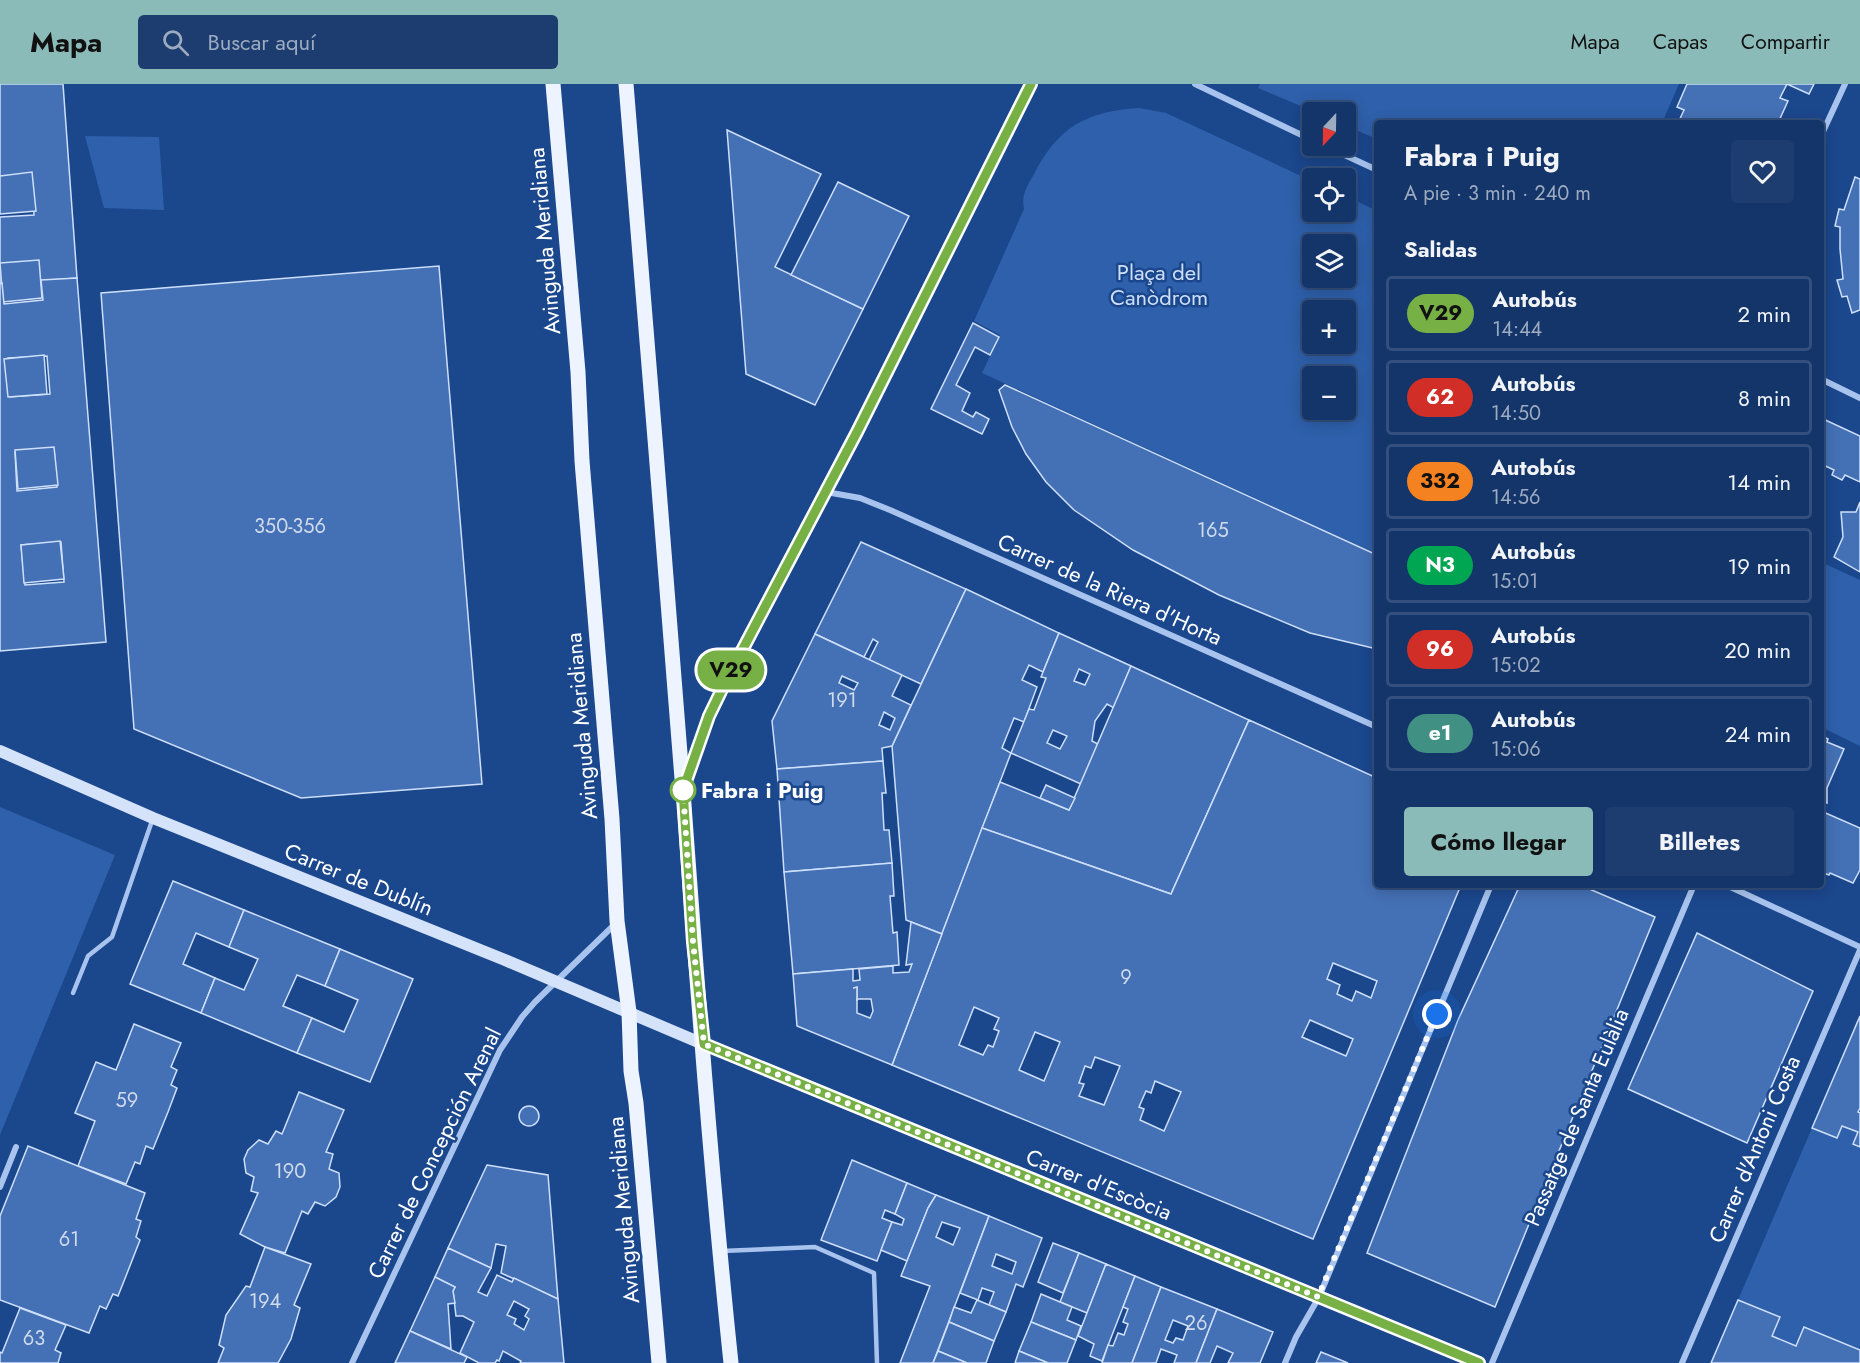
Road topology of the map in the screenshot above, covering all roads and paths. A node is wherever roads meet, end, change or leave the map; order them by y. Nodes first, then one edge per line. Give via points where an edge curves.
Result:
1 (553, 84) edge
2 (626, 84) edge
3 (1031, 84) edge
4 (1195, 84) edge
5 (1845, 84) edge
6 (1824, 130) edge
7 (1302, 135) edge
8 (1347, 156) edge
9 (1374, 169) edge
10 (1824, 380) edge
11 (1860, 398) edge
12 (826, 492) junction
13 (1374, 726) edge
14 (0, 752) edge
15 (683, 790) junction
16 (153, 818) junction
17 (1490, 888) edge
18 (1693, 888) edge
19 (1732, 888) edge
20 (618, 921) junction
21 (1860, 949) edge
22 (556, 982) junction
23 (73, 993) dead end
24 (629, 1012) junction
25 (704, 1044) junction
26 (16, 1147) dead end
27 (0, 1187) edge
28 (719, 1251) junction
29 (1318, 1297) junction
30 (352, 1363) edge
31 (659, 1363) edge
32 (731, 1363) edge
33 (877, 1363) edge
34 (1286, 1363) edge
35 (1479, 1363) edge
36 (1492, 1363) edge
37 (1682, 1363) edge

1 - 20 main road, Avinguda Meridiana
2 - 15 main road
3 - 12 street
4 - 7 street
5 - 6 street
8 - 9 street
10 - 11 street
12 - 13 street, Carrer de la Riera d'Horta via 860,498 890,510
12 - 15 street via 709,716
14 - 16 main road, Carrer de Dublín
15 - 25 main road
16 - 22 main road, Carrer de Dublín
16 - 23 lane via 112,938 88,956
17 - 29 street
18 - 36 street, Passatge de Santa Eulàlia
19 - 21 street
20 - 22 street, Carrer de Concepción Arenal
20 - 24 main road, Avinguda Meridiana
21 - 37 street, Carrer d'Antoni Costa
22 - 24 main road, Carrer de Dublín
22 - 30 street, Carrer de Concepción Arenal via 522,1017 500,1050
24 - 25 main road, Carrer de Dublín
24 - 31 main road, Avinguda Meridiana via 631,1071
25 - 28 main road
25 - 29 main road, Carrer d'Escòcia
26 - 27 street
28 - 32 main road
28 - 33 lane via 815,1247 874,1273
29 - 34 street
29 - 35 main road, Carrer d'Escòcia

